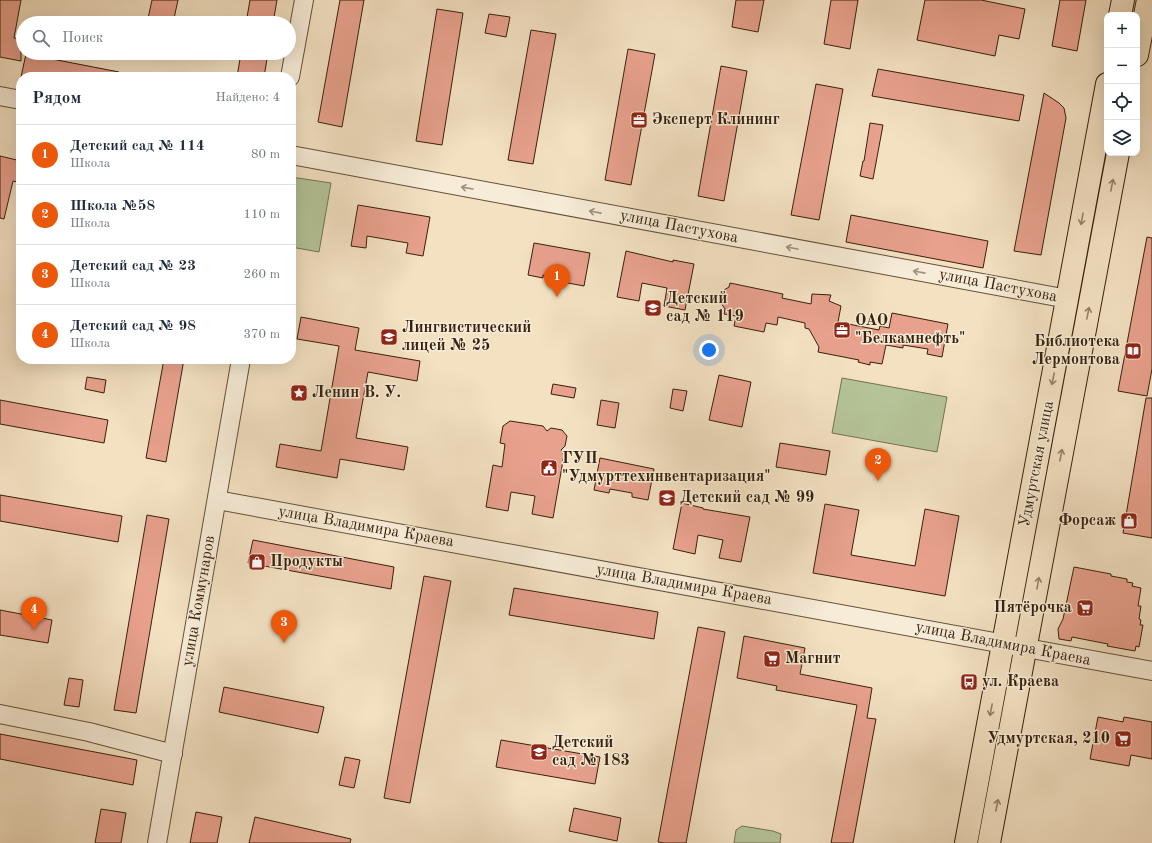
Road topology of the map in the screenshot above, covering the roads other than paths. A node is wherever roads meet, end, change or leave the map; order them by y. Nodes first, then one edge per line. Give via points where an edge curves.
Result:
1 (304, 0) edge
2 (1123, 0) edge
3 (1148, 0) edge
4 (1121, 12) edge
5 (296, 44) edge
6 (1138, 48) edge
7 (293, 60) edge
8 (291, 72) edge
9 (0, 96) edge
10 (16, 99) edge
11 (1104, 101) edge
12 (296, 156) edge
13 (1117, 156) edge
14 (1068, 299) junction
15 (240, 364) edge
16 (216, 500) junction
17 (1004, 644) junction
18 (1026, 648) junction
19 (1152, 671) edge
20 (0, 714) edge
21 (172, 754) junction
22 (157, 843) edge
23 (966, 843) edge
24 (990, 843) edge

1 - 5 street
2 - 4 main road
3 - 6 main road
7 - 8 street
9 - 10 street
11 -> 14 main road, Удмуртская улица
14 -> 12 street, улица Пастухова
18 -> 13 main road, Удмуртская улица
14 -> 17 main road, Удмуртская улица
15 - 16 street, улица Коммунаров
16 - 17 street, улица Владимира Краева
16 - 21 street, улица Коммунаров
17 - 18 street, улица Владимира Краева
17 -> 23 main road, Удмуртская улица
18 - 19 street, улица Владимира Краева
24 -> 18 main road, Удмуртская улица
20 - 21 street via 88,732
21 - 22 street, улица Коммунаров

